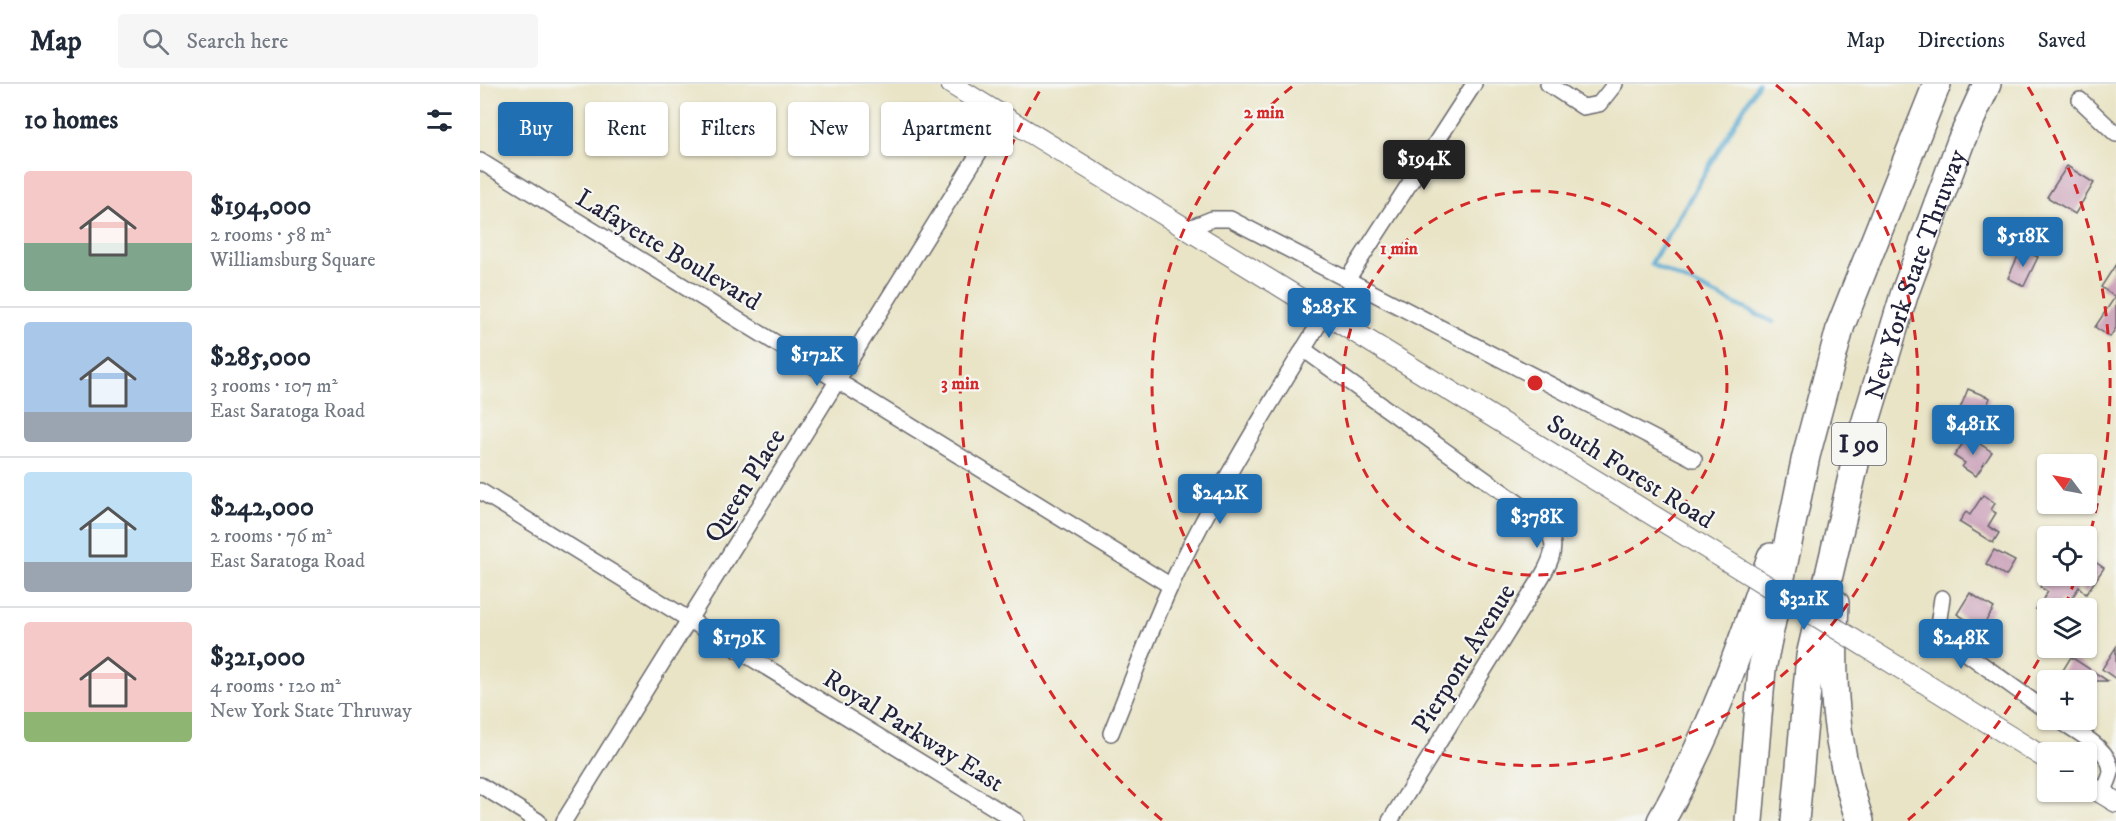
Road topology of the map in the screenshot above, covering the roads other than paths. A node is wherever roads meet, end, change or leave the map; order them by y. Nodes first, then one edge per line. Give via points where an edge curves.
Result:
1 (951, 84) edge
2 (1474, 84) edge
3 (1548, 84) edge
4 (1616, 84) edge
5 (1936, 84) edge
6 (1987, 84) edge
7 (2080, 100) dead end
8 (982, 102) edge
9 (1013, 120) edge
10 (2116, 134) edge
11 (977, 156) edge
12 (480, 161) edge
13 (1187, 229) junction
14 (1347, 280) junction
15 (1325, 314) junction
16 (1303, 350) junction
17 (838, 381) junction
18 (1806, 456) junction
19 (1694, 459) dead end
20 (480, 491) edge
21 (1838, 539) junction
22 (1171, 586) junction
23 (1942, 598) dead end
24 (689, 620) junction
25 (2037, 704) edge
26 (2073, 730) edge
27 (1111, 733) dead end
28 (2037, 753) edge
29 (480, 785) edge
30 (2102, 794) edge
31 (538, 821) edge
32 (564, 821) edge
33 (1016, 821) edge
34 (1390, 821) edge
35 (1661, 821) edge
36 (1749, 821) edge
37 (1796, 821) edge
38 (1860, 821) edge

1 - 8 street, South Forest Road
2 - 14 street
3 - 4 street via 1583,108 1599,104
5 - 18 highway, New York State Thruway / I 90 via 1841,325
6 - 21 highway, New York State Thruway / I 90 via 1961,141 1905,292 1862,434
7 - 10 street
9 - 13 street, South Forest Road
11 - 17 street, Queen Place
12 - 17 street, Lafayette Boulevard
13 - 14 street, South Forest Road via 1212,219 1230,219
13 - 15 street, South Forest Road
14 - 19 street, South Forest Road
15 - 16 street
15 - 28 street, South Forest Road, bridge
16 - 22 street via 1249,440
16 - 34 street, Pierpont Avenue via 1532,513 1547,528 1554,544 1552,560
17 - 22 street, Lafayette Boulevard
17 - 24 street, Queen Place
18 - 35 highway via 1737,658 1703,742
18 - 36 highway, New York State Thruway / I 90 via 1762,669
20 - 24 street, Royal Parkway East
21 - 37 highway, New York State Thruway / I 90 via 1810,656
21 - 38 highway via 1832,671 1844,769
22 - 27 street
23 - 25 street via 1937,632
24 - 32 street, Queen Place
24 - 33 street, Royal Parkway East
26 - 30 street via 2102,751 2109,762 2111,774
29 - 31 street

